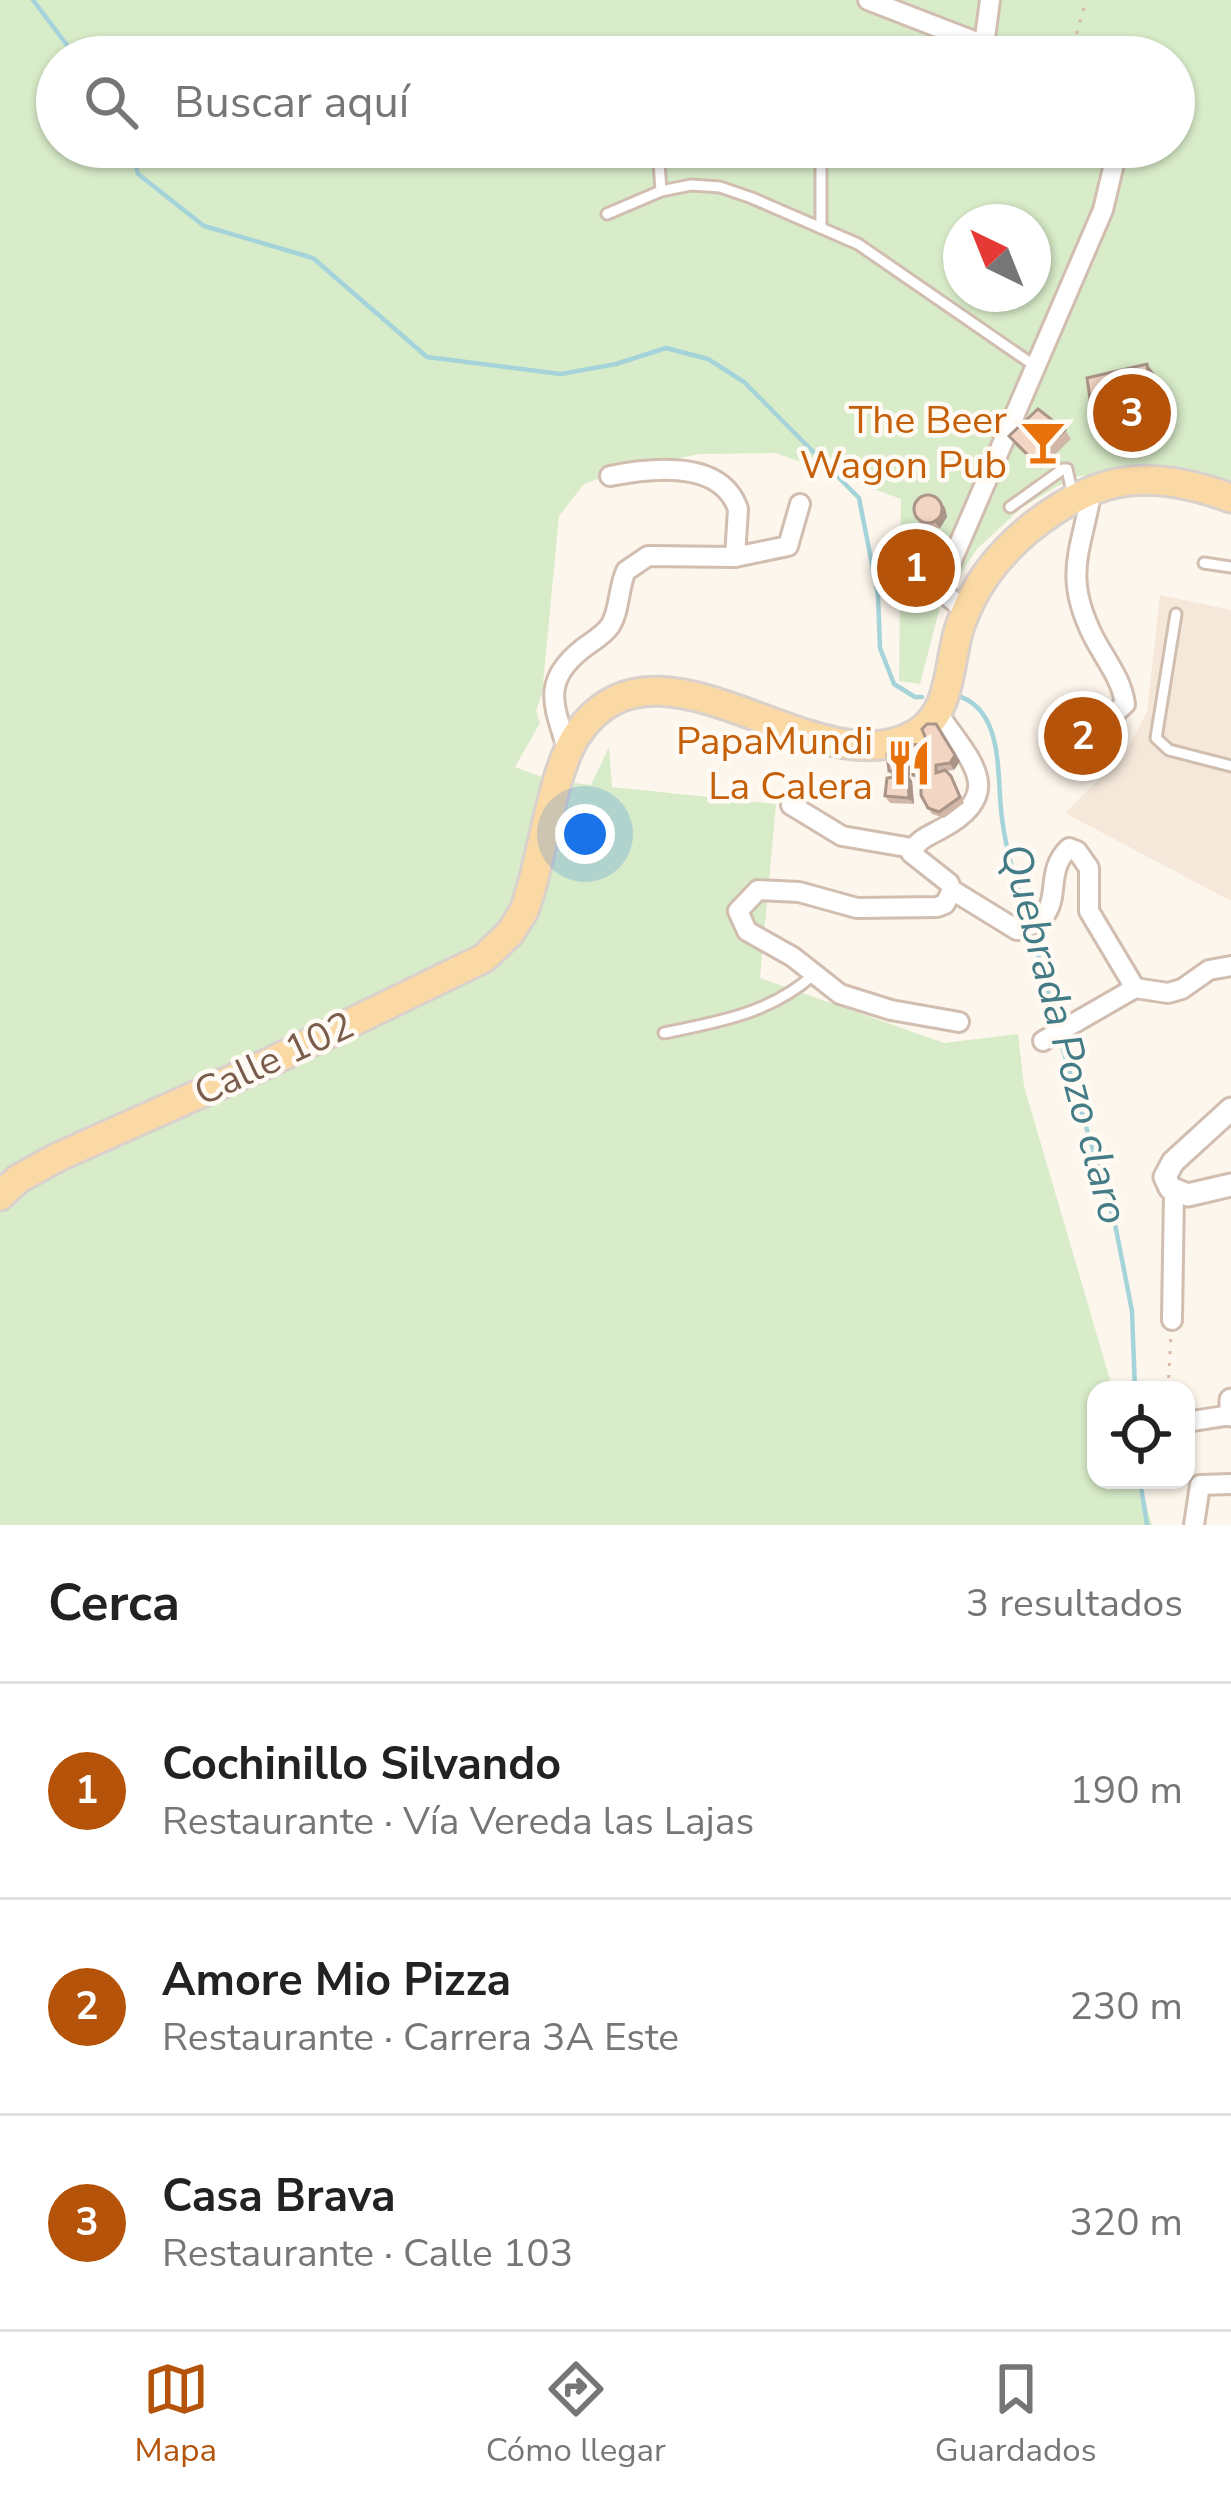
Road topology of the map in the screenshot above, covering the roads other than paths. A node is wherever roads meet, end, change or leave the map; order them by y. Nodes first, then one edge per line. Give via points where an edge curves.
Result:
1 (868, 0) edge
2 (990, 0) edge
3 (961, 36) edge
4 (985, 36) edge
5 (659, 168) edge
6 (821, 168) edge
7 (1113, 168) edge
8 (661, 191) junction
9 (607, 214) dead end
10 (821, 228) junction
11 (1036, 366) junction
12 (610, 476) dead end
13 (1083, 493) junction
14 (1231, 498) edge
15 (800, 504) dead end
16 (1010, 507) dead end
17 (736, 557) junction
18 (1204, 563) dead end
19 (1231, 567) edge
20 (966, 611) junction
21 (1176, 614) dead end
22 (937, 712) junction
23 (1077, 747) dead end
24 (568, 752) junction
25 (1231, 766) edge
26 (791, 805) dead end
27 (912, 848) junction
28 (952, 890) junction
29 (1231, 966) edge
30 (813, 975) junction
31 (1135, 988) junction
32 (959, 1022) dead end
33 (664, 1033) dead end
34 (1054, 1036) dead end
35 (1231, 1109) edge
36 (1231, 1185) edge
37 (1174, 1192) junction
38 (0, 1196) edge
39 (1172, 1320) road end
40 (1231, 1400) edge
41 (1231, 1415) edge
42 (1195, 1421) edge
43 (1231, 1484) edge
44 (1194, 1525) edge

1 - 3 street
2 - 4 street
5 - 8 lane
6 - 10 lane
7 - 11 street
8 - 9 lane
8 - 10 lane via 719,187
10 - 11 lane via 858,244
11 - 20 street via 944,579 946,595
12 - 17 street via 676,470 721,486 737,502
13 - 14 main road via 1155,479
13 - 16 lane via 1063,469
13 - 20 main road via 992,565
13 - 23 street via 1074,578 1125,704
15 - 17 street via 788,546
17 - 24 street via 648,556 626,571 613,623 554,685
18 - 19 lane
20 - 22 main road
21 - 25 lane via 1156,738 1168,750
22 - 24 main road via 909,737 864,746 817,739 693,694 636,695 604,709
22 - 27 street via 974,766 980,791 967,813
24 - 38 main road, Calle 102 via 528,900 500,945 459,974 58,1156
26 - 27 street via 842,836
27 - 28 street
28 - 30 street via 945,904 927,908 857,908 779,889 746,898 738,911 742,926
28 - 31 street via 1008,927 1028,927 1048,914 1059,860 1069,848 1077,851 1089,868 1094,923
29 - 31 street via 1182,989
30 - 32 street via 874,1005
30 - 33 lane via 753,1011
31 - 34 street
35 - 37 street via 1173,1162 1166,1177
36 - 37 street
37 - 39 street
40 - 41 street
41 - 42 street
43 - 44 street via 1200,1485

